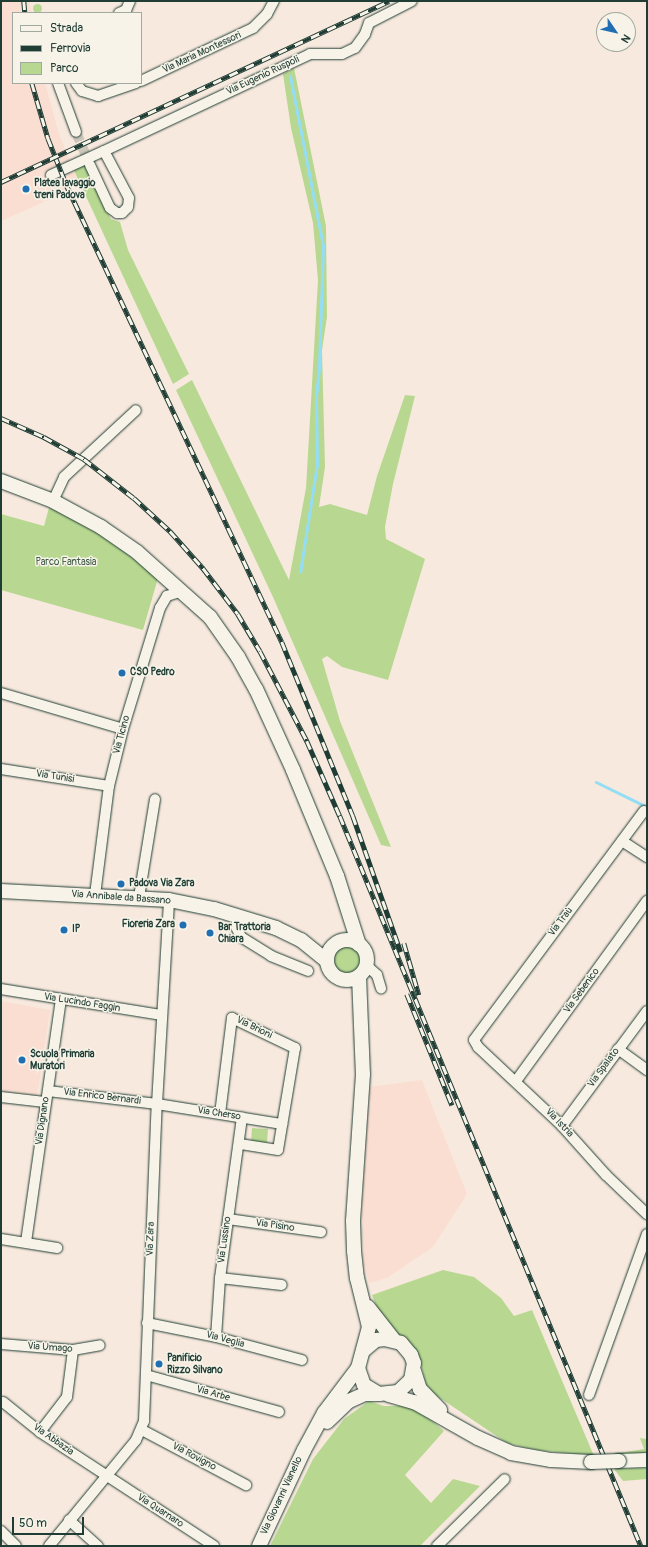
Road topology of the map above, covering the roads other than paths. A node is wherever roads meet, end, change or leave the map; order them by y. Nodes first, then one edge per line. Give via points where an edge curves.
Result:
1 (130, 1) edge
2 (274, 1) edge
3 (412, 1) edge
4 (121, 12) edge
5 (142, 81) edge
6 (58, 84) edge
7 (77, 84) edge
8 (133, 84) edge
9 (76, 132) tunnel mouth
10 (104, 151) junction
11 (90, 165) tunnel mouth
12 (51, 175) dead end
13 (136, 410) dead end
14 (1, 482) edge
15 (53, 501) junction
16 (182, 591) junction
17 (1, 693) edge
18 (123, 729) junction
19 (1, 769) edge
20 (109, 786) junction
21 (154, 799) dead end
22 (644, 811) dead end
23 (622, 841) junction
24 (647, 857) edge
25 (1, 891) edge
26 (95, 895) junction
27 (139, 897) junction
28 (169, 900) junction
29 (647, 901) edge
30 (347, 909) junction
31 (239, 915) junction
32 (301, 940) junction
33 (337, 944) junction
34 (359, 945) junction
35 (327, 961) junction
36 (362, 970) junction
37 (308, 971) dead end
38 (342, 979) junction
39 (381, 988) dead end
40 (1, 989) edge
41 (61, 1000) junction
42 (359, 1009) junction
43 (647, 1011) edge
44 (162, 1015) junction
45 (478, 1033) joint
46 (618, 1049) junction
47 (647, 1070) edge
48 (516, 1081) junction
49 (48, 1091) junction
50 (1, 1098) edge
51 (45, 1102) junction
52 (157, 1104) junction
53 (220, 1114) junction
54 (242, 1118) junction
55 (282, 1124) junction
56 (562, 1126) junction
57 (239, 1144) junction
58 (647, 1214) edge
59 (228, 1219) junction
60 (321, 1232) dead end
61 (647, 1234) edge
62 (1, 1239) edge
63 (26, 1242) junction
64 (57, 1248) dead end
65 (220, 1278) junction
66 (282, 1285) dead end
67 (365, 1301) junction
68 (147, 1323) junction
69 (216, 1337) junction
70 (394, 1340) junction
71 (1, 1344) edge
72 (100, 1345) dead end
73 (73, 1350) junction
74 (363, 1351) junction
75 (302, 1360) dead end
76 (358, 1368) junction
77 (414, 1371) junction
78 (146, 1375) junction
79 (384, 1395) junction
80 (589, 1395) dead end
81 (3, 1402) dead end
82 (279, 1412) dead end
83 (448, 1419) junction
84 (142, 1430) junction
85 (40, 1432) junction
86 (304, 1450) junction
87 (647, 1460) edge
88 (105, 1476) junction
89 (505, 1479) dead end
90 (246, 1484) dead end
91 (69, 1520) junction
92 (1, 1531) edge
93 (259, 1545) edge
94 (16, 1546) edge
95 (49, 1546) edge
96 (98, 1546) edge
97 (214, 1546) edge
98 (437, 1546) edge

1 - 4 street via 126,10
2 - 5 street, Via Maria Montessori via 267,14 253,28
3 - 10 street, Via Eugenio Ruspoli via 369,23 355,48 342,54 310,54
6 - 9 street
7 - 8 street via 82,91 98,96
10 - 11 street via 129,198 126,211 117,213 110,208
10 - 12 street, Via Eugenio Ruspoli
13 - 15 street via 64,477
14 - 15 main road
15 - 16 main road via 118,539
16 - 18 street, Via Ticino via 167,596 160,608
16 - 30 main road via 210,617 256,688 337,876
17 - 18 street
18 - 20 street, Via Ticino
19 - 20 street, Via Tunisi
20 - 26 street, Via Ticino
21 - 27 street
22 - 23 street, Via Traù
23 - 24 street
23 - 45 street, Via Traù
25 - 26 main road, Via Annibale da Bassano
26 - 27 main road, Via Annibale da Bassano
27 - 28 main road, Via Annibale da Bassano
28 - 31 main road, Via Annibale da Bassano
28 - 44 street, Via Zara
29 - 48 street, Via Sebenico
30 - 33 main road via 345,931
30 - 34 main road
31 - 32 main road, Via Annibale da Bassano
31 - 37 street via 236,927 241,937 271,956
32 - 33 main road, Via Annibale da Bassano
32 - 35 main road, Via Annibale da Bassano
33 - 34 main road, Via Annibale da Bassano via 347,941
33 - 35 main road
34 - 36 main road via 365,954
35 - 38 main road, Via Annibale da Bassano via 331,973
36 - 38 main road
36 - 39 street via 377,975
36 - 42 main road
38 - 42 main road, Via Annibale da Bassano
40 - 41 street, Via Lucindo Faggin
41 - 44 street, Via Lucindo Faggin
41 - 49 street, Via Dignano
42 - 67 main road via 363,1074 354,1228 357,1278
43 - 46 street, Via Spalato
44 - 52 street, Via Zara
45 - 48 street, Via Istria via 474,1040 478,1047
46 - 47 street
46 - 56 street, Via Spalato
48 - 56 street, Via Istria
49 - 51 street, Via Dignano
49 - 52 street, Via Enrico Bernardi
50 - 51 street
51 - 63 street, Via Dignano
52 - 53 street, Via Cherso
52 - 68 street, Via Zara
53 - 54 street, Via Cherso
53 - 55 street, Via Brioni via 232,1018 295,1048
54 - 55 street, Via Cherso
54 - 57 street, Via Lussino
55 - 57 street via 278,1150
56 - 58 street, Via Istria via 606,1175
57 - 59 street, Via Lussino
59 - 60 street, Via Pisino
59 - 65 street, Via Lussino
61 - 80 street
62 - 63 street
63 - 64 street
65 - 66 street
65 - 69 street, Via Lussino
67 - 70 main road via 380,1326
67 - 74 main road via 369,1327
68 - 69 street, Via Veglia
68 - 78 street, Via Zara
69 - 75 street, Via Veglia
70 - 74 main road via 376,1340
70 - 77 main road via 407,1348 414,1363
71 - 73 street, Via Umago
72 - 73 street, Via Umago
73 - 85 street via 67,1397
74 - 76 main road
76 - 79 main road via 364,1384
76 - 86 main road, Via Giovanni Vianello via 324,1413
77 - 79 main road via 405,1387
77 - 83 main road via 420,1389
78 - 82 street, Via Arbe
78 - 84 street, Via Zara
79 - 83 main road via 414,1402
79 - 86 main road, Via Giovanni Vianello via 365,1394 349,1401 328,1420
81 - 85 street, Via Abbazia
83 - 87 main road, bridge via 478,1438 511,1453 551,1460
84 - 88 street
84 - 90 street, Via Rovigno
85 - 88 street, Via Abbazia
86 - 93 main road, Via Giovanni Vianello
88 - 91 street
88 - 97 street, Via Quarnaro
89 - 98 street
91 - 95 street
91 - 96 street
92 - 94 street

